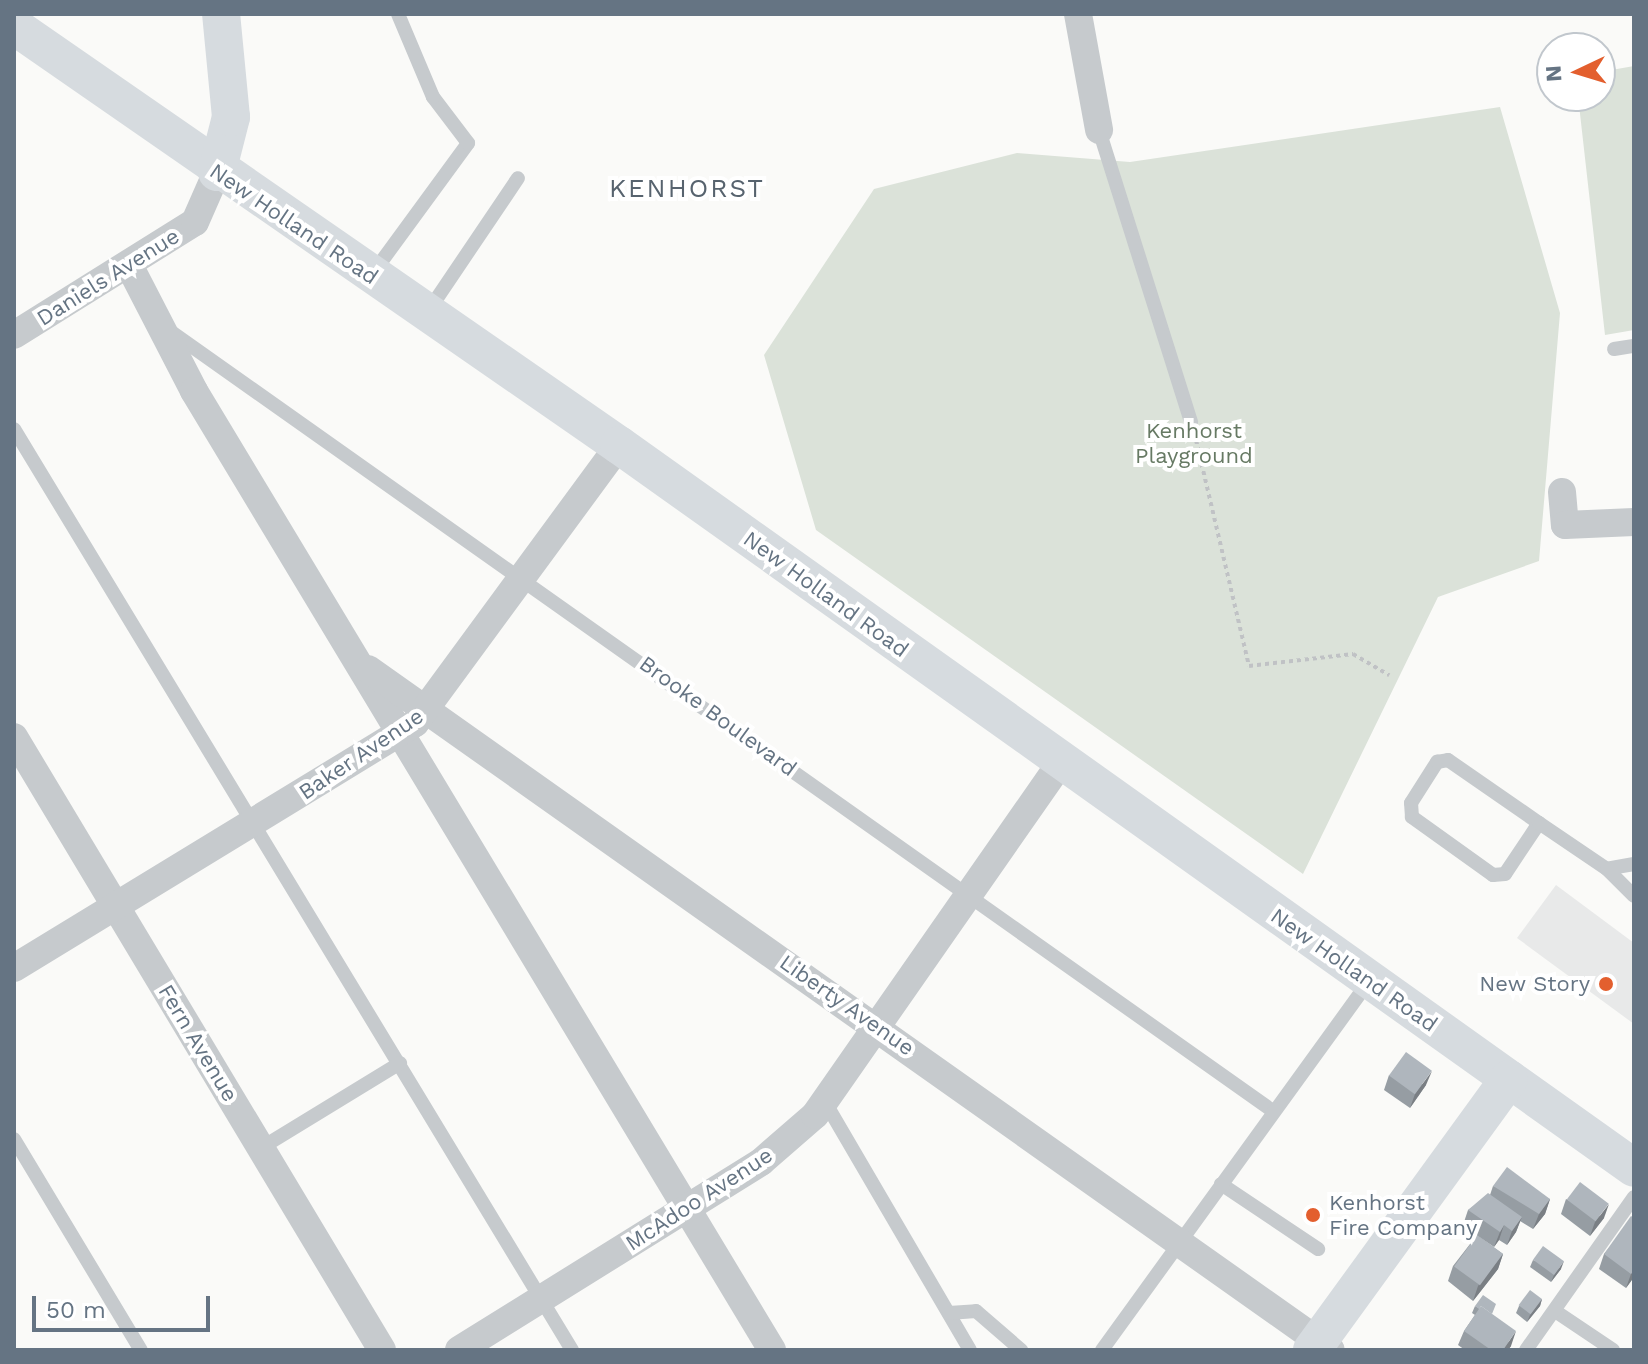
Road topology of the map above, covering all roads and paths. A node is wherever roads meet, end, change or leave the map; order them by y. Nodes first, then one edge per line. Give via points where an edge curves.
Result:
1 (221, 14) edge
2 (398, 14) edge
3 (1078, 14) edge
4 (14, 26) edge
5 (1099, 130) joint
6 (217, 172) junction
7 (518, 178) dead end
8 (129, 265) junction
9 (370, 276) junction
10 (427, 314) junction
11 (160, 324) junction
12 (14, 335) edge
13 (1634, 346) edge
14 (1614, 349) dead end
15 (1191, 422) joint
16 (14, 429) edge
17 (619, 445) junction
18 (1562, 492) dead end
19 (1634, 522) edge
20 (523, 577) junction
21 (361, 664) junction
22 (1389, 675) dead end
23 (429, 710) junction
24 (401, 731) junction
25 (14, 737) edge
26 (1060, 764) junction
27 (254, 823) junction
28 (1539, 823) junction
29 (1634, 864) edge
30 (1607, 869) junction
31 (967, 894) junction
32 (1634, 896) edge
33 (116, 906) junction
34 (14, 968) edge
35 (1369, 981) junction
36 (873, 1024) junction
37 (400, 1063) junction
38 (1509, 1079) junction
39 (825, 1102) junction
40 (1273, 1111) junction
41 (14, 1139) edge
42 (261, 1148) junction
43 (1634, 1168) edge
44 (1221, 1184) junction
45 (1634, 1197) edge
46 (688, 1210) junction
47 (1179, 1243) junction
48 (1318, 1249) dead end
49 (541, 1298) junction
50 (1555, 1311) junction
51 (949, 1313) junction
52 (1321, 1347) edge
53 (141, 1350) edge
54 (382, 1350) edge
55 (459, 1350) edge
56 (572, 1350) edge
57 (772, 1350) edge
58 (970, 1350) edge
59 (1021, 1350) edge
60 (1102, 1350) edge
61 (1526, 1350) edge
62 (1613, 1350) edge

1 - 6 main road via 231,117
2 - 9 lane via 433,97 468,143
3 - 5 street
4 - 6 main road, New Holland Road
5 - 15 lane
6 - 8 street, Daniels Avenue via 195,222
6 - 9 main road, New Holland Road
7 - 10 lane
8 - 11 street, Brooke Boulevard
8 - 12 street, Daniels Avenue
9 - 10 main road, New Holland Road
10 - 17 main road, New Holland Road
11 - 20 lane, Brooke Boulevard
11 - 21 street, Brooke Boulevard
13 - 14 lane
15 - 22 path via 1249,666 1353,654
16 - 27 lane
17 - 20 street, Baker Avenue
17 - 26 main road, New Holland Road
18 - 19 street via 1565,525
20 - 23 street, Baker Avenue
20 - 31 lane, Brooke Boulevard
21 - 23 street, Liberty Avenue
21 - 24 street, Brooke Boulevard
23 - 24 street, Baker Avenue
23 - 36 street, Liberty Avenue
24 - 27 street, Baker Avenue
24 - 46 street, Brooke Boulevard
25 - 33 street, Fern Avenue
26 - 31 street, McAdoo Avenue
26 - 35 main road, New Holland Road
27 - 33 street, Baker Avenue
27 - 37 lane
28 - 28 lane via 1448,760 1437,762 1411,803 1412,817 1493,875 1505,874
28 - 30 lane
29 - 30 lane
30 - 32 lane
31 - 36 street, McAdoo Avenue
31 - 40 lane, Brooke Boulevard
33 - 34 street, Baker Avenue
33 - 42 street, Fern Avenue
35 - 38 main road, New Holland Road
35 - 40 lane
36 - 39 street, McAdoo Avenue
36 - 47 street, Liberty Avenue
37 - 42 lane
37 - 49 lane
38 - 43 main road, New Holland Road
38 - 52 main road
39 - 46 street, McAdoo Avenue via 761,1162
39 - 51 lane
40 - 44 lane
41 - 53 lane
42 - 54 street, Fern Avenue
44 - 47 lane
44 - 48 lane
45 - 50 lane
46 - 49 street, McAdoo Avenue
46 - 57 street, Brooke Boulevard
47 - 52 street, Liberty Avenue
47 - 60 lane
49 - 55 street, McAdoo Avenue
49 - 56 lane
50 - 61 lane
50 - 62 lane
51 - 58 lane
51 - 59 lane via 976,1311

